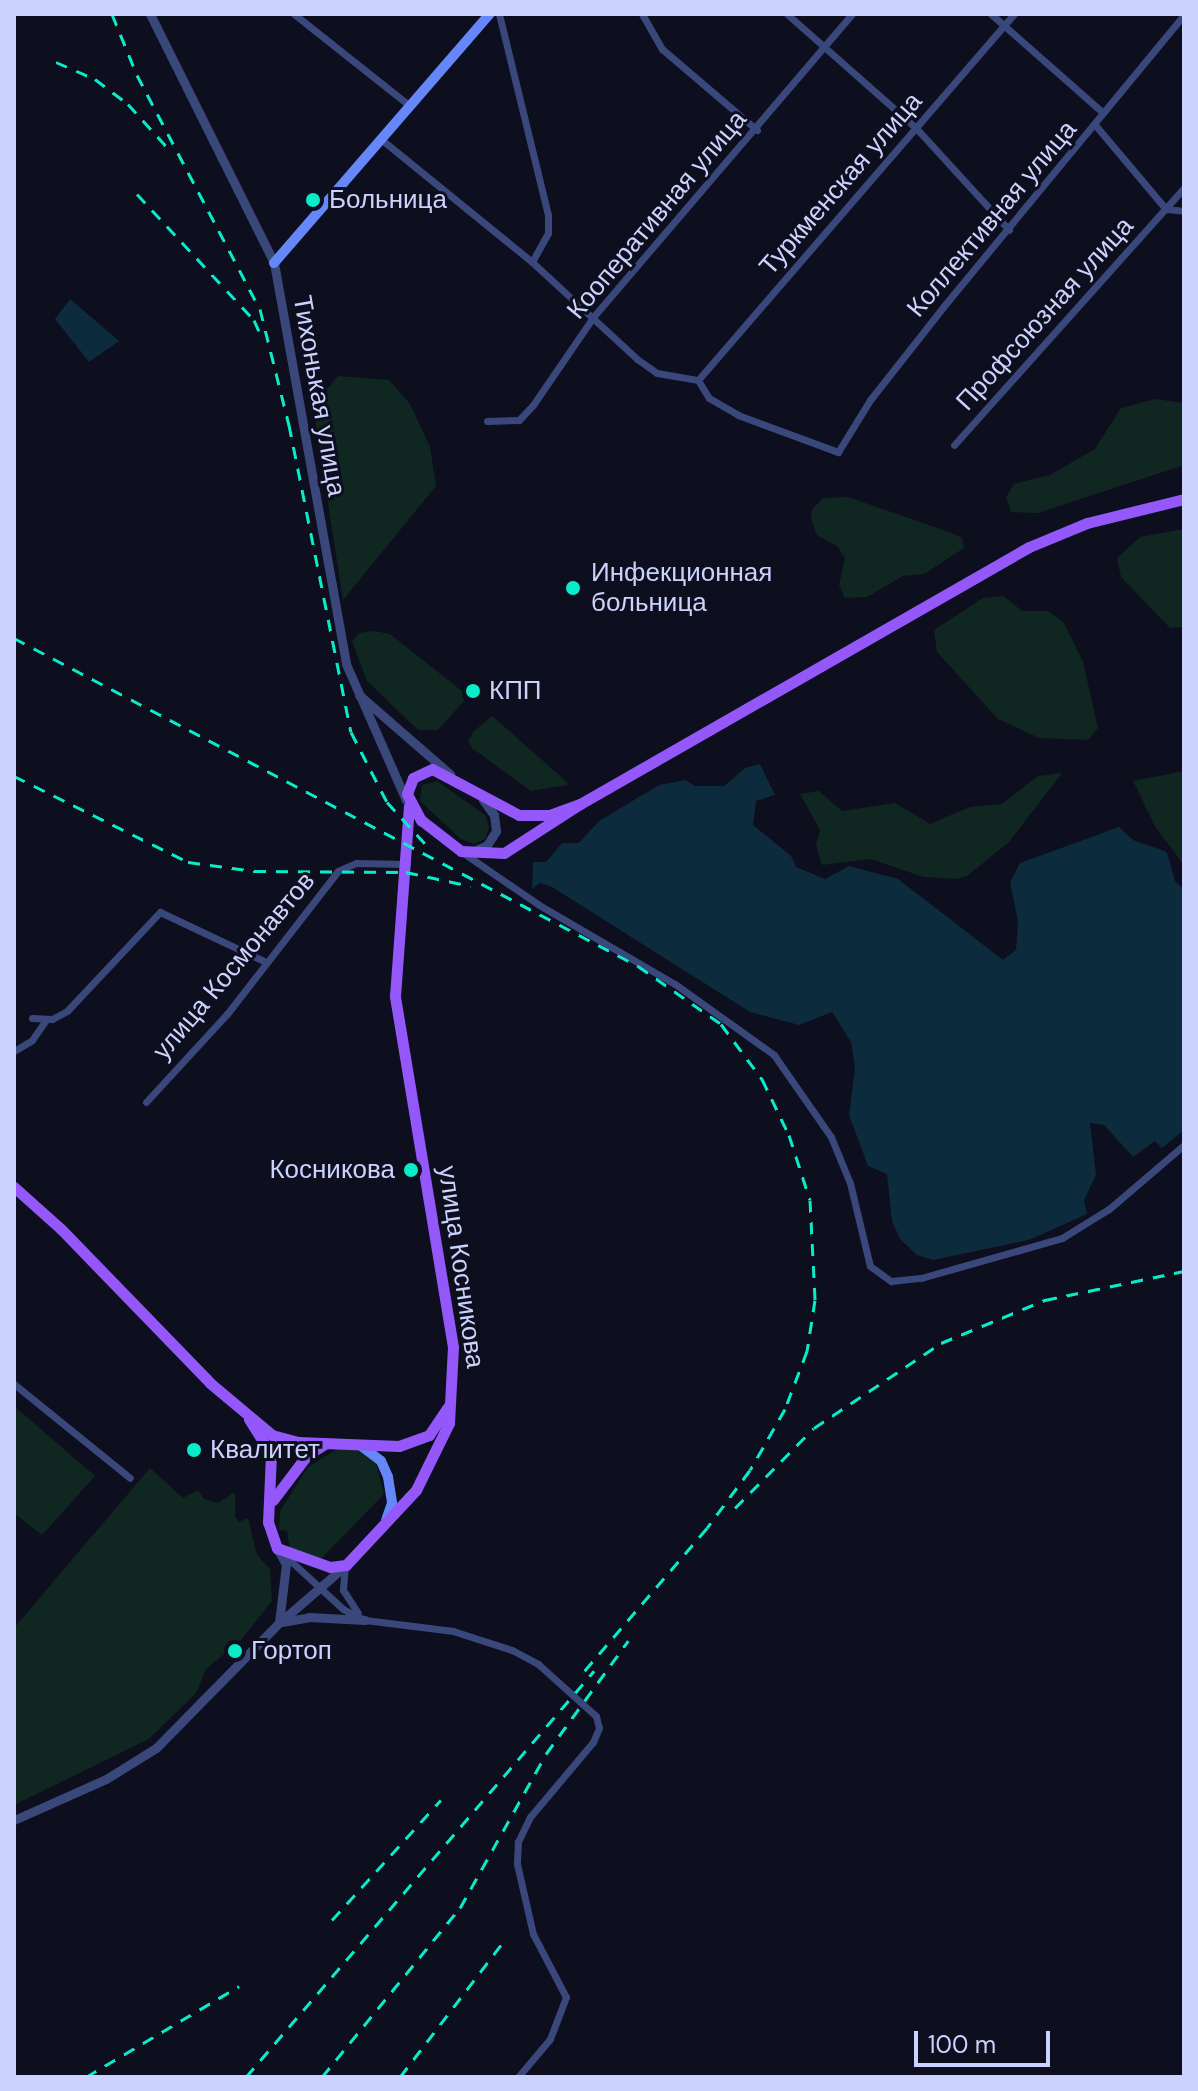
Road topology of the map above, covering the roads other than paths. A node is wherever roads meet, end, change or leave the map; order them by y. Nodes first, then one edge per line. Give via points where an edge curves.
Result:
1 (150, 14) edge
2 (490, 14) edge
3 (499, 14) edge
4 (642, 14) edge
5 (787, 14) edge
6 (852, 14) edge
7 (991, 14) edge
8 (1014, 14) edge
9 (1184, 15) edge
10 (300, 16) edge
11 (1005, 26) junction
12 (824, 47) junction
13 (410, 106) junction
14 (1102, 112) junction
15 (1096, 126) junction
16 (916, 128) junction
17 (757, 130) junction
18 (382, 140) junction
19 (1184, 188) edge
20 (1166, 209) junction
21 (1184, 211) edge
22 (1009, 230) junction
23 (532, 262) junction
24 (274, 263) junction
25 (594, 316) junction
26 (698, 380) junction
27 (487, 421) dead end
28 (954, 445) dead end
29 (1184, 499) edge
30 (357, 693) junction
31 (450, 774) junction
32 (483, 800) junction
33 (408, 804) junction
34 (580, 804) junction
35 (461, 851) junction
36 (407, 864) junction
37 (266, 962) junction
38 (32, 1018) dead end
39 (46, 1020) junction
40 (14, 1051) edge
41 (146, 1102) dead end
42 (1184, 1145) edge
43 (14, 1187) edge
44 (454, 1383) junction
45 (14, 1384) edge
46 (249, 1419) junction
47 (331, 1442) junction
48 (354, 1442) junction
49 (130, 1478) dead end
50 (271, 1503) junction
51 (383, 1525) junction
52 (277, 1548) junction
53 (346, 1565) junction
54 (320, 1587) junction
55 (365, 1620) junction
56 (279, 1623) junction
57 (14, 1820) edge
58 (518, 2077) edge

1 - 24 street, Тихонькая улица
2 - 13 main road
3 - 23 street via 548,215 548,233
4 - 17 street via 662,49
5 - 12 street
6 - 12 street, Кооперативная улица
7 - 11 street
8 - 11 street, Туркменская улица
9 - 14 street, Коллективная улица
10 - 13 street
11 - 14 street
11 - 16 street, Туркменская улица
12 - 16 street
12 - 17 street, Кооперативная улица
13 - 18 main road
14 - 15 street, Коллективная улица
15 - 20 street
15 - 22 street, Коллективная улица
16 - 22 street
16 - 26 street, Туркменская улица
17 - 25 street, Кооперативная улица
18 - 23 street
18 - 24 main road
19 - 20 street, Профсоюзная улица
20 - 21 street
20 - 28 street, Профсоюзная улица
22 - 26 street, Коллективная улица via 870,400 838,452 738,415 709,398
23 - 25 street
24 - 30 street, Тихонькая улица via 336,614
25 - 26 street via 657,373
25 - 27 street, Кооперативная улица via 519,420
29 - 34 main road via 1087,523 1029,547
30 - 31 street
30 - 33 street, Тихонькая улица
31 - 32 main road
31 - 33 main road via 432,769 418,773
32 - 34 main road via 529,816
32 - 35 street via 494,815 494,836 482,848
33 - 35 main road
33 - 36 main road, улица Косникова
34 - 35 main road via 504,853
35 - 42 street via 539,905 675,984 774,1055 831,1137 850,1183 870,1266 891,1281 921,1278 1062,1238 1109,1209
36 - 37 street, улица Космонавтов via 356,863 338,871
36 - 44 main road, улица Косникова via 395,996 431,1197
37 - 39 street via 160,912 67,1011
37 - 41 street, улица Космонавтов via 227,1014
38 - 39 street
39 - 40 street via 32,1040
43 - 46 main road
44 - 48 main road via 446,1412 429,1435 399,1446
44 - 51 main road, улица Косникова via 449,1423 437,1456 416,1490
45 - 49 street
46 - 47 main road via 281,1439
46 - 50 main road via 271,1454
47 - 48 main road
47 - 50 main road via 307,1455
48 - 51 main road via 385,1468 392,1503
50 - 52 main road via 268,1522
51 - 53 main road, улица Косникова
52 - 53 main road via 320,1566
52 - 54 street
52 - 56 street via 286,1564
53 - 54 street, улица Косникова
53 - 55 street via 345,1598
54 - 55 street via 338,1606
54 - 56 street, улица Косникова
55 - 56 street via 309,1617
55 - 58 street via 437,1627 503,1646 538,1664 596,1716 599,1728 593,1742 530,1817 518,1842 517,1864 533,1934 566,1997 550,2039
56 - 57 street, улица Косникова via 156,1748 106,1779

